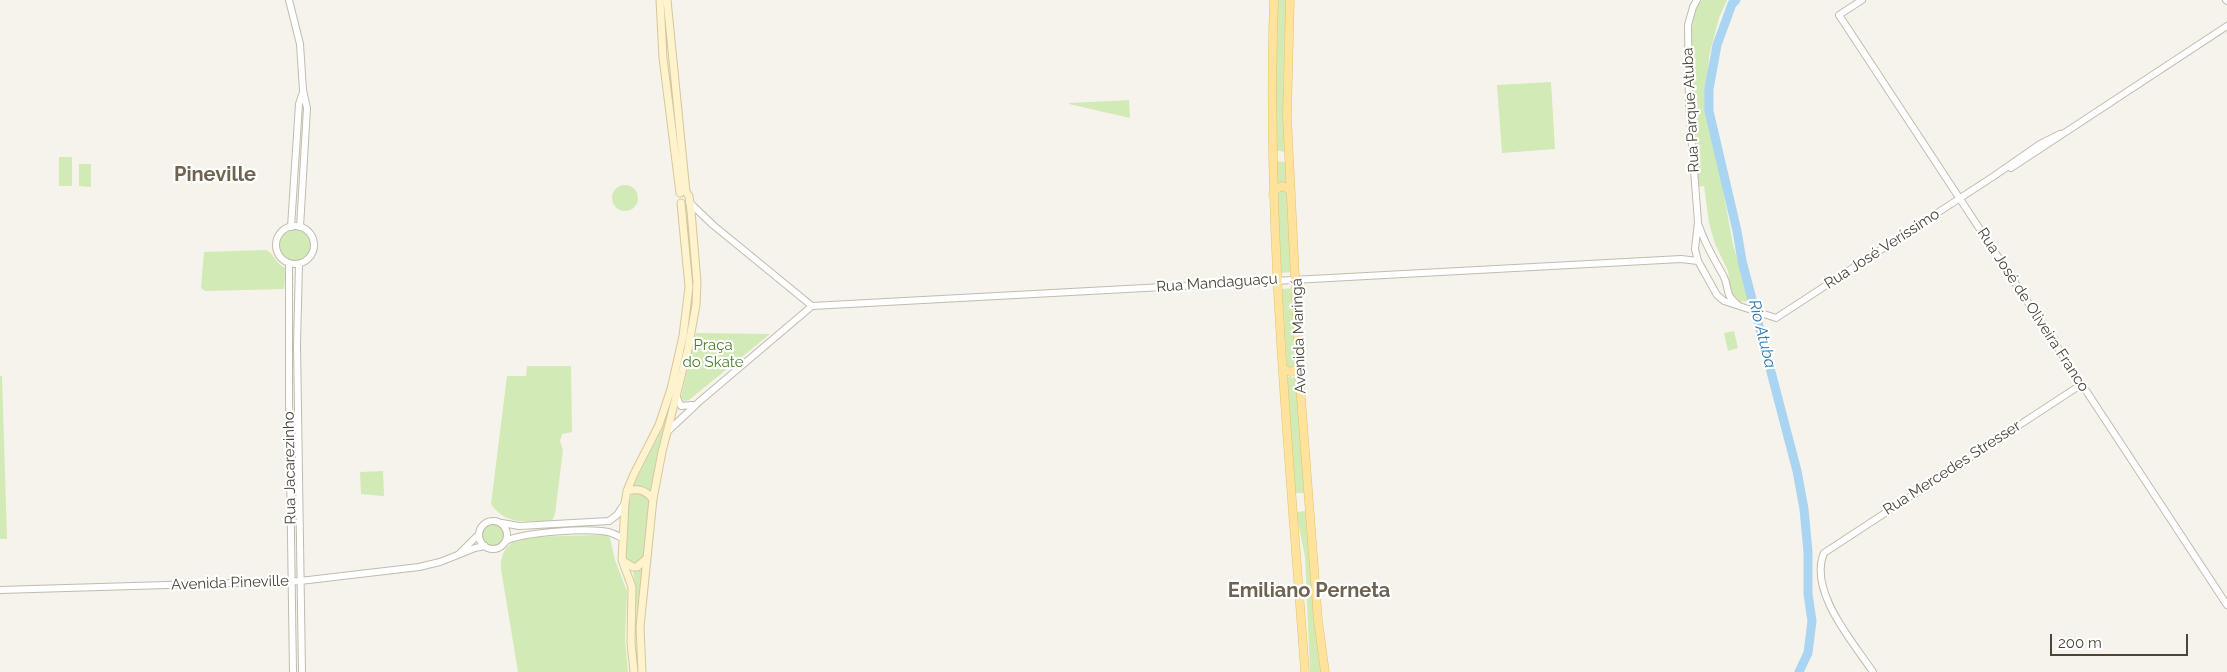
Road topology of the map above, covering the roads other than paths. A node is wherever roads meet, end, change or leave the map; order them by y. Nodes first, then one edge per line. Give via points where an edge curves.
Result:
1 (289, 0) edge
2 (660, 0) edge
3 (667, 0) edge
4 (1274, 0) edge
5 (1290, 0) edge
6 (1697, 0) edge
7 (1862, 0) edge
8 (2227, 26) edge
9 (303, 90) junction
10 (683, 193) junction
11 (1274, 195) junction
12 (1292, 195) junction
13 (1960, 199) junction
14 (685, 202) junction
15 (682, 219) junction
16 (692, 219) junction
17 (1698, 222) junction
18 (291, 227) junction
19 (300, 227) junction
20 (1706, 247) junction
21 (1695, 249) junction
22 (1681, 259) junction
23 (1698, 261) junction
24 (289, 263) junction
25 (299, 264) junction
26 (1296, 278) junction
27 (1724, 278) junction
28 (1278, 279) junction
29 (1710, 283) junction
30 (812, 306) junction
31 (1741, 308) junction
32 (1300, 368) junction
33 (1283, 369) junction
34 (2082, 384) junction
35 (676, 396) junction
36 (700, 401) junction
37 (668, 431) junction
38 (290, 462) junction
39 (300, 463) junction
40 (627, 491) junction
41 (653, 499) junction
42 (625, 503) junction
43 (598, 522) junction
44 (502, 523) junction
45 (535, 525) junction
46 (598, 531) junction
47 (478, 534) junction
48 (536, 534) junction
49 (622, 538) junction
50 (506, 541) junction
51 (484, 546) junction
52 (458, 555) junction
53 (622, 558) junction
54 (645, 560) junction
55 (291, 581) junction
56 (300, 581) junction
57 (0, 590) edge
58 (2227, 605) edge
59 (293, 672) edge
60 (302, 672) edge
61 (634, 672) edge
62 (642, 672) edge
63 (1305, 672) edge
64 (1325, 672) edge
65 (1873, 672) edge

1 - 9 street via 300,44
2 - 10 main road via 663,58
3 - 10 main road
4 - 11 main road, Avenida Maringá
5 - 12 main road, Avenida Maringá via 1287,89
6 - 17 street, Rua Parque Atuba via 1688,25 1689,104
7 - 13 street, Rua José de Oliveira Franco via 1839,15
8 - 13 street, Rua José Veríssimo
9 - 18 street via 299,104
9 - 19 street via 307,108
10 - 14 main road via 678,198
11 - 12 main road via 1282,186
11 - 28 main road, Avenida Maringá
12 - 26 main road, Avenida Maringá
13 - 31 street, Rua José Veríssimo via 1776,318
13 - 34 street, Rua José de Oliveira Franco
14 - 15 main road
14 - 16 main road
14 - 30 street
15 - 16 main road
15 - 40 main road via 689,287 680,354 660,425
16 - 35 main road via 696,306
17 - 20 street
17 - 21 street
18 - 19 street
18 - 24 street via 281,233 276,244 280,256
19 - 25 street via 311,234 314,246 310,257
20 - 21 street
20 - 27 street
21 - 22 street
21 - 23 street
22 - 23 street, Rua Mandaguaçu
22 - 26 street, Rua Mandaguaçu
23 - 29 street
24 - 25 street
24 - 38 street, Rua Jacarezinho
25 - 39 street, Rua Jacarezinho
26 - 28 street, Rua Mandaguaçu
26 - 32 main road, Avenida Maringá
27 - 29 street via 1719,284
27 - 31 street via 1729,296
28 - 30 street, Rua Mandaguaçu
28 - 33 main road, Avenida Maringá
29 - 31 street via 1724,301
30 - 36 street
32 - 33 main road via 1293,372
32 - 64 main road, Avenida Maringá via 1308,501
33 - 63 main road, Avenida Maringá
34 - 58 street, Rua José de Oliveira Franco
34 - 65 street, Rua Mercedes Stresser via 1824,553 1823,591
35 - 36 street via 684,407
35 - 37 main road
36 - 37 street
37 - 41 main road
38 - 39 street
38 - 55 street, Rua Jacarezinho
39 - 56 street, Rua Jacarezinho
40 - 41 main road via 638,489
40 - 42 main road
41 - 54 main road
42 - 43 street via 613,519
42 - 49 main road
43 - 45 street
43 - 46 street
44 - 45 street
44 - 47 street via 486,522
44 - 50 street via 507,532
45 - 48 street
46 - 48 street
46 - 49 street via 614,533
47 - 51 street
47 - 52 street, Avenida Pineville
48 - 50 street via 516,536
49 - 53 main road
50 - 51 street via 496,549
51 - 52 street, Avenida Pineville
52 - 56 street, Avenida Pineville via 419,567
53 - 54 main road via 633,567
53 - 61 main road via 632,587
54 - 62 main road via 640,627
55 - 56 street, Avenida Pineville
55 - 57 street, Avenida Pineville
55 - 59 street, Rua Jacarezinho
56 - 60 street, Rua Jacarezinho

